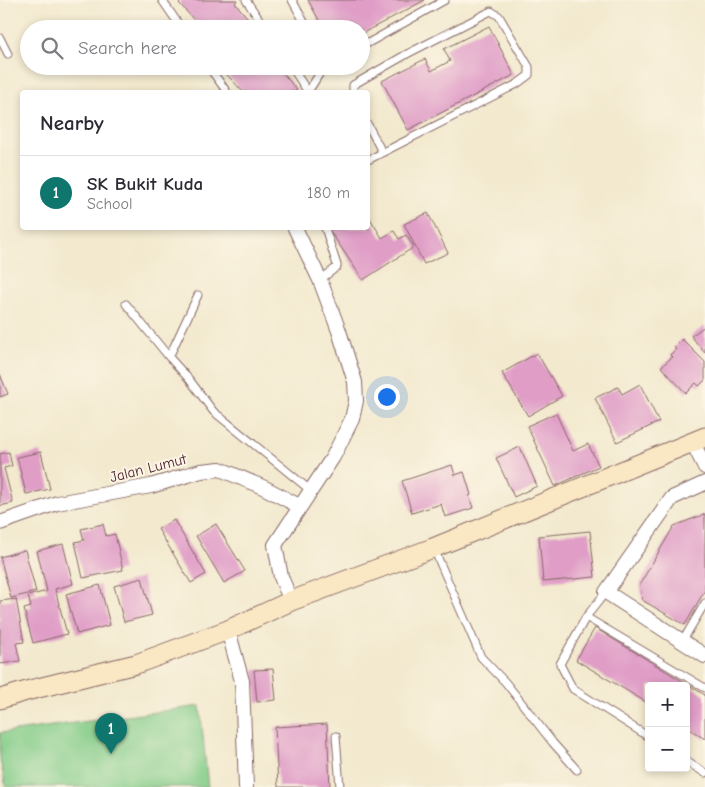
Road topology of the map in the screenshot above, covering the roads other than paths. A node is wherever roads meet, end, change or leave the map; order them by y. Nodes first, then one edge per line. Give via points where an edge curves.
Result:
1 (162, 0) edge
2 (246, 0) edge
3 (292, 0) edge
4 (446, 0) edge
5 (176, 20) edge
6 (260, 20) edge
7 (303, 20) edge
8 (0, 38) edge
9 (370, 42) edge
10 (8, 54) dead end
11 (215, 75) edge
12 (297, 75) edge
13 (319, 75) edge
14 (226, 90) edge
15 (307, 90) edge
16 (309, 90) edge
17 (353, 90) edge
18 (370, 129) edge
19 (382, 152) junction
20 (370, 159) edge
21 (296, 230) edge
22 (326, 230) edge
23 (320, 280) junction
24 (198, 295) dead end
25 (126, 304) dead end
26 (169, 357) junction
27 (699, 440) edge
28 (705, 467) edge
29 (705, 483) edge
30 (310, 490) junction
31 (299, 506) junction
32 (0, 523) edge
33 (434, 548) junction
34 (606, 592) junction
35 (292, 601) junction
36 (705, 603) edge
37 (586, 617) junction
38 (228, 630) junction
39 (682, 642) junction
40 (705, 656) edge
41 (705, 688) edge
42 (0, 699) edge
43 (645, 734) edge
44 (336, 736) dead end
45 (690, 763) edge
46 (577, 770) dead end
47 (705, 772) edge
48 (246, 787) edge
49 (340, 787) edge

1 - 5 lane
2 - 6 lane
3 - 7 lane
4 - 9 lane
8 - 10 lane
11 - 14 lane
12 - 15 lane
13 - 16 lane
17 - 19 lane via 353,85 407,54 491,11 499,16 529,67 529,75 517,84
18 - 19 lane
19 - 20 lane
21 - 23 street
22 - 23 lane via 337,267
23 - 30 street via 355,382 356,401 352,419 333,457
24 - 26 lane
25 - 26 lane
26 - 30 lane via 213,411
27 - 28 street
27 - 33 street
29 - 34 street via 672,498
30 - 31 street
31 - 32 street, Jalan Lumut via 220,469 201,471 151,486 57,503
31 - 35 street via 275,545 282,577
33 - 35 street
33 - 46 lane via 481,657
34 - 37 lane
34 - 39 street
35 - 38 street
36 - 39 lane
37 - 41 lane
37 - 43 lane via 560,664 573,689
38 - 42 street via 136,664
38 - 48 street via 242,681
39 - 40 street
44 - 49 lane
45 - 47 lane

